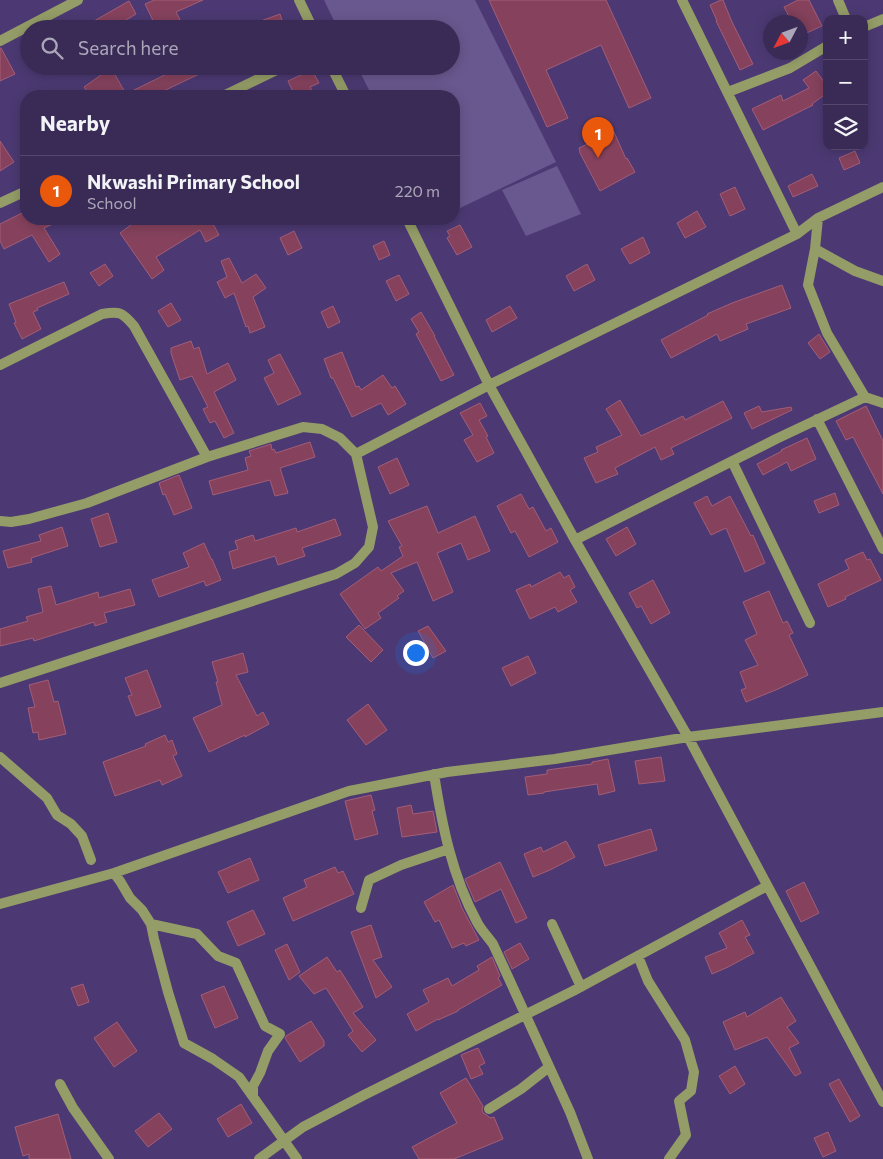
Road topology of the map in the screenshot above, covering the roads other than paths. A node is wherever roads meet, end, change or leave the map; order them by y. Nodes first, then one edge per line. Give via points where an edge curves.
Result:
1 (78, 0) edge
2 (299, 0) edge
3 (682, 0) edge
4 (838, 0) edge
5 (66, 2) edge
6 (844, 15) edge
7 (883, 19) edge
8 (35, 20) edge
9 (309, 20) edge
10 (868, 25) edge
11 (20, 28) edge
12 (0, 40) edge
13 (823, 48) edge
14 (266, 75) edge
15 (336, 75) edge
16 (235, 90) edge
17 (343, 90) edge
18 (728, 92) junction
19 (883, 187) edge
20 (20, 194) edge
21 (0, 203) edge
22 (818, 218) junction
23 (410, 225) edge
24 (797, 234) junction
25 (815, 249) junction
26 (883, 281) edge
27 (0, 365) edge
28 (489, 385) junction
29 (865, 397) junction
30 (883, 404) edge
31 (817, 419) junction
32 (356, 454) junction
33 (207, 457) junction
34 (732, 461) junction
35 (0, 521) edge
36 (575, 540) junction
37 (883, 549) edge
38 (810, 623) dead end
39 (0, 683) edge
40 (883, 712) edge
41 (688, 737) junction
42 (0, 757) edge
43 (434, 774) junction
44 (449, 849) junction
45 (91, 860) dead end
46 (114, 873) junction
47 (767, 886) junction
48 (0, 904) edge
49 (361, 908) dead end
50 (151, 924) junction
51 (552, 924) dead end
52 (638, 956) junction
53 (581, 987) junction
54 (525, 1016) junction
55 (549, 1067) junction
56 (60, 1084) dead end
57 (252, 1096) junction
58 (883, 1102) edge
59 (489, 1109) dead end
60 (285, 1141) junction
61 (109, 1159) edge
62 (259, 1159) edge
63 (297, 1159) edge
64 (588, 1159) edge
65 (669, 1159) edge

1 - 5 street
2 - 9 street
3 - 18 street
4 - 6 street
5 - 8 street
7 - 10 street
11 - 12 street
13 - 18 street via 790,68
14 - 16 street
15 - 17 street
18 - 24 street
19 - 22 street
20 - 21 street
22 - 24 street
22 - 25 street
23 - 28 street
24 - 28 street
25 - 26 street via 855,271
25 - 29 street via 808,285 827,333
27 - 33 street via 102,314 116,311 126,316 134,326
28 - 32 street
28 - 36 street
29 - 30 street
29 - 31 street
31 - 34 street
31 - 37 street
32 - 33 street via 340,438 322,429 303,427
32 - 39 street via 374,527 369,547 356,564 336,574
33 - 35 street via 87,503 29,519
34 - 36 street
34 - 38 street
36 - 41 street
40 - 41 street
41 - 43 street via 555,759
41 - 47 street
42 - 45 street via 47,798 57,815 82,836
43 - 44 street
43 - 46 street via 349,791
44 - 49 street via 369,880
44 - 54 street via 467,900 478,924 493,944
46 - 48 street
46 - 50 street
47 - 52 street
47 - 58 street
50 - 57 street via 184,1043 239,1077
50 - 57 street via 197,934 218,956 236,963 265,1026 280,1034 268,1050
51 - 53 street
52 - 53 street
52 - 65 street via 648,981 685,1040 694,1072 690,1091 679,1101 686,1135
53 - 54 street
54 - 55 street
54 - 60 street via 364,1095 303,1127
55 - 59 street
55 - 64 street
56 - 61 street
57 - 60 street
60 - 62 street
60 - 63 street

